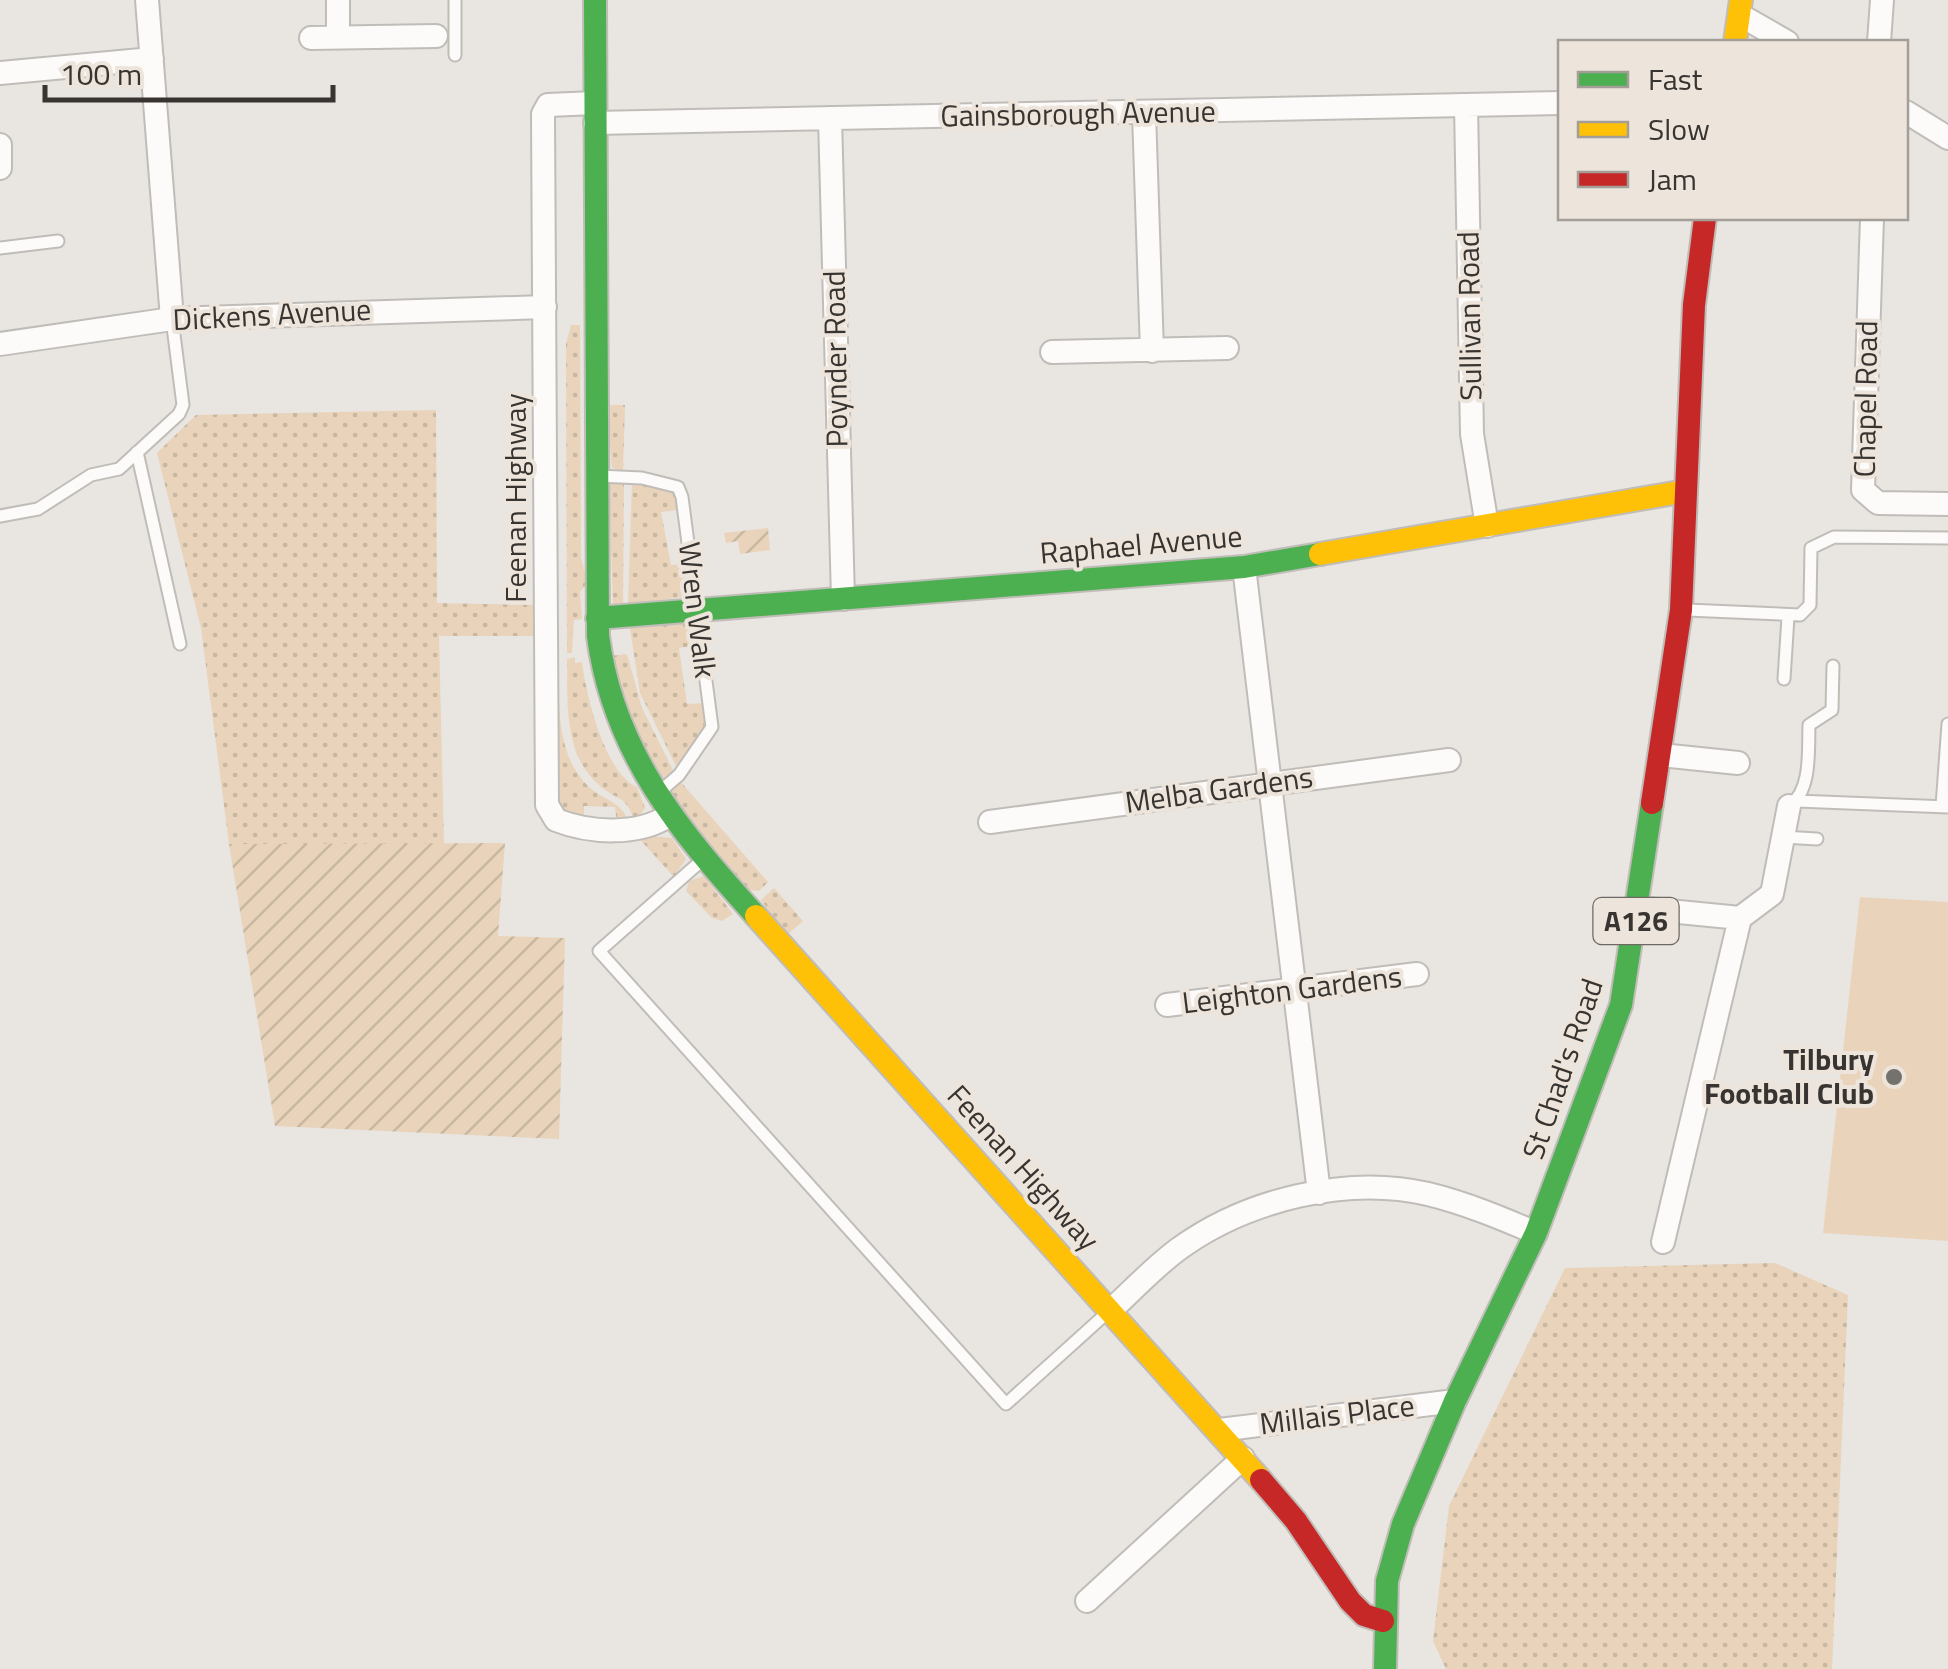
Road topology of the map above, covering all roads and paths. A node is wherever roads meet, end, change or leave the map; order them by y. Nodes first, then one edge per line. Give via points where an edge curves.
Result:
1 (147, 0) edge
2 (338, 0) edge
3 (454, 0) edge
4 (594, 0) edge
5 (1882, 0) edge
6 (1740, 8) edge
7 (436, 36) dead end
8 (338, 37) junction
9 (311, 38) dead end
10 (1735, 40) edge
11 (1784, 40) edge
12 (1879, 40) edge
13 (455, 56) dead end
14 (152, 59) junction
15 (0, 73) edge
16 (1558, 103) edge
17 (1466, 104) junction
18 (595, 113) junction
19 (1144, 113) junction
20 (1908, 113) edge
21 (830, 118) junction
22 (1948, 138) edge
23 (0, 145) edge
24 (0, 168) edge
25 (1705, 220) edge
26 (1872, 220) edge
27 (58, 240) dead end
28 (0, 248) edge
29 (545, 307) junction
30 (172, 319) junction
31 (0, 344) edge
32 (1227, 348) dead end
33 (1152, 351) junction
34 (1052, 352) dead end
35 (138, 452) junction
36 (594, 477) junction
37 (1686, 491) junction
38 (1948, 504) edge
39 (0, 516) edge
40 (1486, 526) junction
41 (1948, 538) edge
42 (1244, 567) junction
43 (842, 599) junction
44 (697, 610) junction
45 (1681, 610) junction
46 (1788, 617) junction
47 (597, 618) junction
48 (180, 644) dead end
49 (1834, 666) dead end
50 (1784, 679) dead end
51 (1948, 724) edge
52 (1661, 756) junction
53 (1450, 760) dead end
54 (1738, 764) dead end
55 (1269, 782) junction
56 (1793, 804) junction
57 (660, 806) junction
58 (1945, 807) edge
59 (990, 822) dead end
60 (1783, 837) junction
61 (1817, 839) dead end
62 (704, 859) junction
63 (1638, 908) junction
64 (1740, 918) junction
65 (1417, 974) dead end
66 (1294, 990) junction
67 (1167, 1006) dead end
68 (1319, 1193) junction
69 (1536, 1234) junction
70 (1664, 1242) dead end
71 (1111, 1310) junction
72 (1455, 1401) junction
73 (1219, 1430) junction
74 (1243, 1458) junction
75 (1328, 1565) junction
76 (1387, 1581) junction
77 (1087, 1601) dead end
78 (1382, 1620) junction
79 (1385, 1669) edge

1 - 14 street
2 - 8 street
3 - 13 lane
4 - 18 street, Feenan Highway
5 - 12 street
6 - 10 street
6 - 11 street
7 - 8 street
8 - 9 street
14 - 15 street
14 - 30 street
16 - 17 street, Gainsborough Avenue
17 - 19 street, Gainsborough Avenue
17 - 40 street, Sullivan Road via 1472,434
18 - 21 street, Gainsborough Avenue
18 - 29 street, Feenan Highway via 544,108
18 - 36 street, Feenan Highway
19 - 21 street, Gainsborough Avenue
19 - 33 street
20 - 22 street
21 - 43 street, Poynder Road
23 - 24 street
25 - 37 street, St Chad's Road / A126
26 - 38 street, Chapel Road via 1863,490 1878,503
27 - 28 lane
29 - 30 street, Dickens Avenue
29 - 57 street, Feenan Highway via 548,805 556,820 583,828 640,828
30 - 31 street, Dickens Avenue
30 - 35 lane via 184,405
32 - 33 street
33 - 34 street
35 - 39 lane via 120,469 91,475 38,509
35 - 48 lane
36 - 44 lane, Wren Walk via 642,478 680,490
36 - 47 street, Feenan Highway
37 - 40 street, Raphael Avenue
37 - 45 street, St Chad's Road / A126
40 - 42 street, Raphael Avenue
41 - 46 lane via 1817,542 1811,548 1807,612
42 - 43 street, Raphael Avenue
42 - 55 street
43 - 44 street, Raphael Avenue
44 - 47 street, Raphael Avenue
44 - 57 lane, Wren Walk via 712,729
45 - 46 lane
45 - 52 street, St Chad's Road / A126
46 - 50 lane
47 - 57 street, Feenan Highway via 610,705
49 - 56 lane via 1832,710 1810,725 1808,771
51 - 58 lane
52 - 54 street
52 - 63 street, St Chad's Road / A126
53 - 55 street, Melba Gardens
55 - 59 street, Melba Gardens
55 - 66 street
56 - 58 lane
56 - 60 street
57 - 62 street, Feenan Highway
60 - 61 lane
60 - 64 street via 1772,894
62 - 71 street, Feenan Highway
62 - 71 lane via 599,951 878,1265 1006,1404
63 - 64 street
63 - 69 street, St Chad's Road / A126 via 1620,1005
64 - 70 street
65 - 66 street, Leighton Gardens
66 - 67 street, Leighton Gardens
66 - 68 street
68 - 69 street via 1424,1193
68 - 71 street via 1270,1203 1219,1225 1179,1249
69 - 72 street, St Chad's Road / A126
71 - 73 street, Feenan Highway
72 - 73 street, Millais Place
72 - 76 street, St Chad's Road / A126 via 1408,1511
73 - 74 street, Feenan Highway
74 - 75 street, Feenan Highway
74 - 77 street
75 - 76 street
75 - 78 street, Feenan Highway via 1356,1608
76 - 78 street, St Chad's Road / A126
78 - 79 street, St Chad's Road / A126

